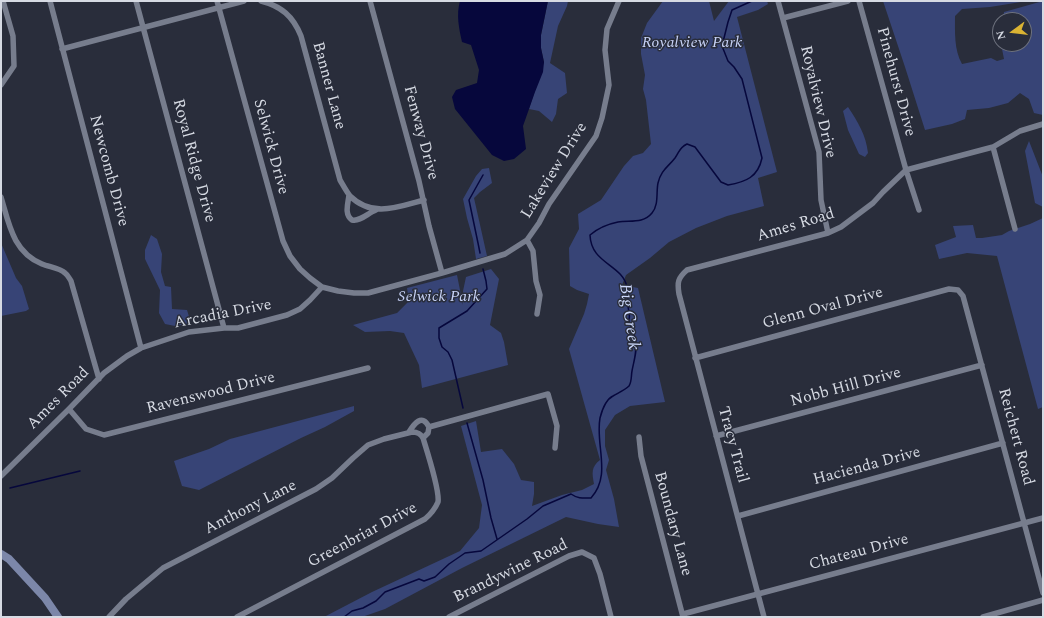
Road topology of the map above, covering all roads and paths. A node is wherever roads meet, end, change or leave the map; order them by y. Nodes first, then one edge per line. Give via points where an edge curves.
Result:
1 (3, 1) edge
2 (50, 1) edge
3 (136, 1) edge
4 (217, 1) edge
5 (244, 1) edge
6 (260, 1) edge
7 (370, 1) edge
8 (619, 1) edge
9 (778, 1) edge
10 (848, 1) edge
11 (859, 1) edge
12 (219, 8) junction
13 (783, 18) junction
14 (143, 27) junction
15 (62, 49) junction
16 (1, 84) edge
17 (1043, 124) edge
18 (993, 147) junction
19 (906, 170) junction
20 (349, 195) junction
21 (1, 197) edge
22 (424, 200) junction
23 (376, 210) junction
24 (919, 210) dead end
25 (1015, 229) dead end
26 (828, 233) junction
27 (527, 240) junction
28 (442, 273) junction
29 (679, 279) joint
30 (322, 287) junction
31 (958, 290) joint
32 (537, 314) dead end
33 (224, 328) junction
34 (141, 348) junction
35 (696, 358) junction
36 (982, 365) junction
37 (368, 368) dead end
38 (99, 378) junction
39 (69, 409) junction
40 (429, 427) junction
41 (409, 432) junction
42 (716, 436) junction
43 (639, 437) dead end
44 (423, 438) junction
45 (1004, 443) junction
46 (555, 448) dead end
47 (1, 476) edge
48 (738, 516) junction
49 (1043, 518) edge
50 (1025, 523) junction
51 (1, 554) edge
52 (1043, 592) edge
53 (758, 593) junction
54 (1043, 600) edge
55 (683, 615) edge
56 (58, 617) edge
57 (109, 617) edge
58 (237, 617) edge
59 (448, 617) edge
60 (611, 617) edge
61 (764, 617) edge
62 (983, 617) edge

1 - 16 street via 13,36 14,66
2 - 15 street, Newcomb Drive
3 - 14 street, Royal Ridge Drive
4 - 12 street, Selwick Drive
5 - 12 street
6 - 20 street, Banner Lane via 281,9 297,28 340,180
7 - 22 street, Fenway Drive
8 - 27 street, Lakeview Drive via 607,29 605,50 609,85 596,136
9 - 13 street, Royalview Drive
10 - 13 street
11 - 19 street, Pinehurst Drive
12 - 14 street
12 - 30 street, Selwick Drive via 283,241 300,269
13 - 26 street, Royalview Drive via 818,152 821,200
14 - 15 street
14 - 33 street, Royal Ridge Drive
15 - 34 street, Newcomb Drive
17 - 18 street, Ames Road via 1020,131
18 - 19 street, Ames Road
18 - 25 street
19 - 24 street, Pinehurst Drive
19 - 26 street, Ames Road via 873,203 841,227
20 - 23 street, Banner Lane
20 - 23 street via 347,213 352,220 358,221
21 - 38 street via 16,243 30,258 58,269 71,281
22 - 23 street
22 - 28 street, Fenway Drive
26 - 29 street, Ames Road via 687,270
27 - 28 street, Lakeview Drive via 505,254
27 - 32 street via 533,251 540,295
28 - 30 street via 368,293
29 - 35 street, Tracy Trail via 679,294
30 - 33 street, Arcadia Drive via 300,309 287,315 238,328
31 - 35 street, Glenn Oval Drive via 949,289
31 - 36 street, Reichert Road via 964,296
33 - 34 street, Arcadia Drive via 189,332
34 - 38 street, Ames Road
35 - 42 street, Tracy Trail
36 - 42 street, Nobb Hill Drive
36 - 45 street, Reichert Road
37 - 39 street, Ravenswood Drive via 104,435 86,429
38 - 39 street, Ames Road
39 - 47 street, Ames Road
40 - 41 street, Anthony Lane via 424,421 416,422
40 - 44 street
40 - 46 street, Anthony Lane via 548,394 556,426
41 - 44 street via 416,432
41 - 57 street, Anthony Lane via 368,445 316,489 163,568
42 - 48 street, Tracy Trail
43 - 55 street, Boundary Lane via 641,456
44 - 58 street, Greenbriar Drive via 438,491 438,500 430,515
45 - 48 street, Hacienda Drive
45 - 50 street, Reichert Road
48 - 53 street, Tracy Trail
49 - 50 street, Chateau Drive
50 - 52 street, Reichert Road
50 - 53 street, Chateau Drive
51 - 56 street via 9,559 45,598
53 - 55 street, Chateau Drive
53 - 61 street, Tracy Trail
54 - 62 street
59 - 60 street, Brandywine Road via 569,556 582,552 594,558

